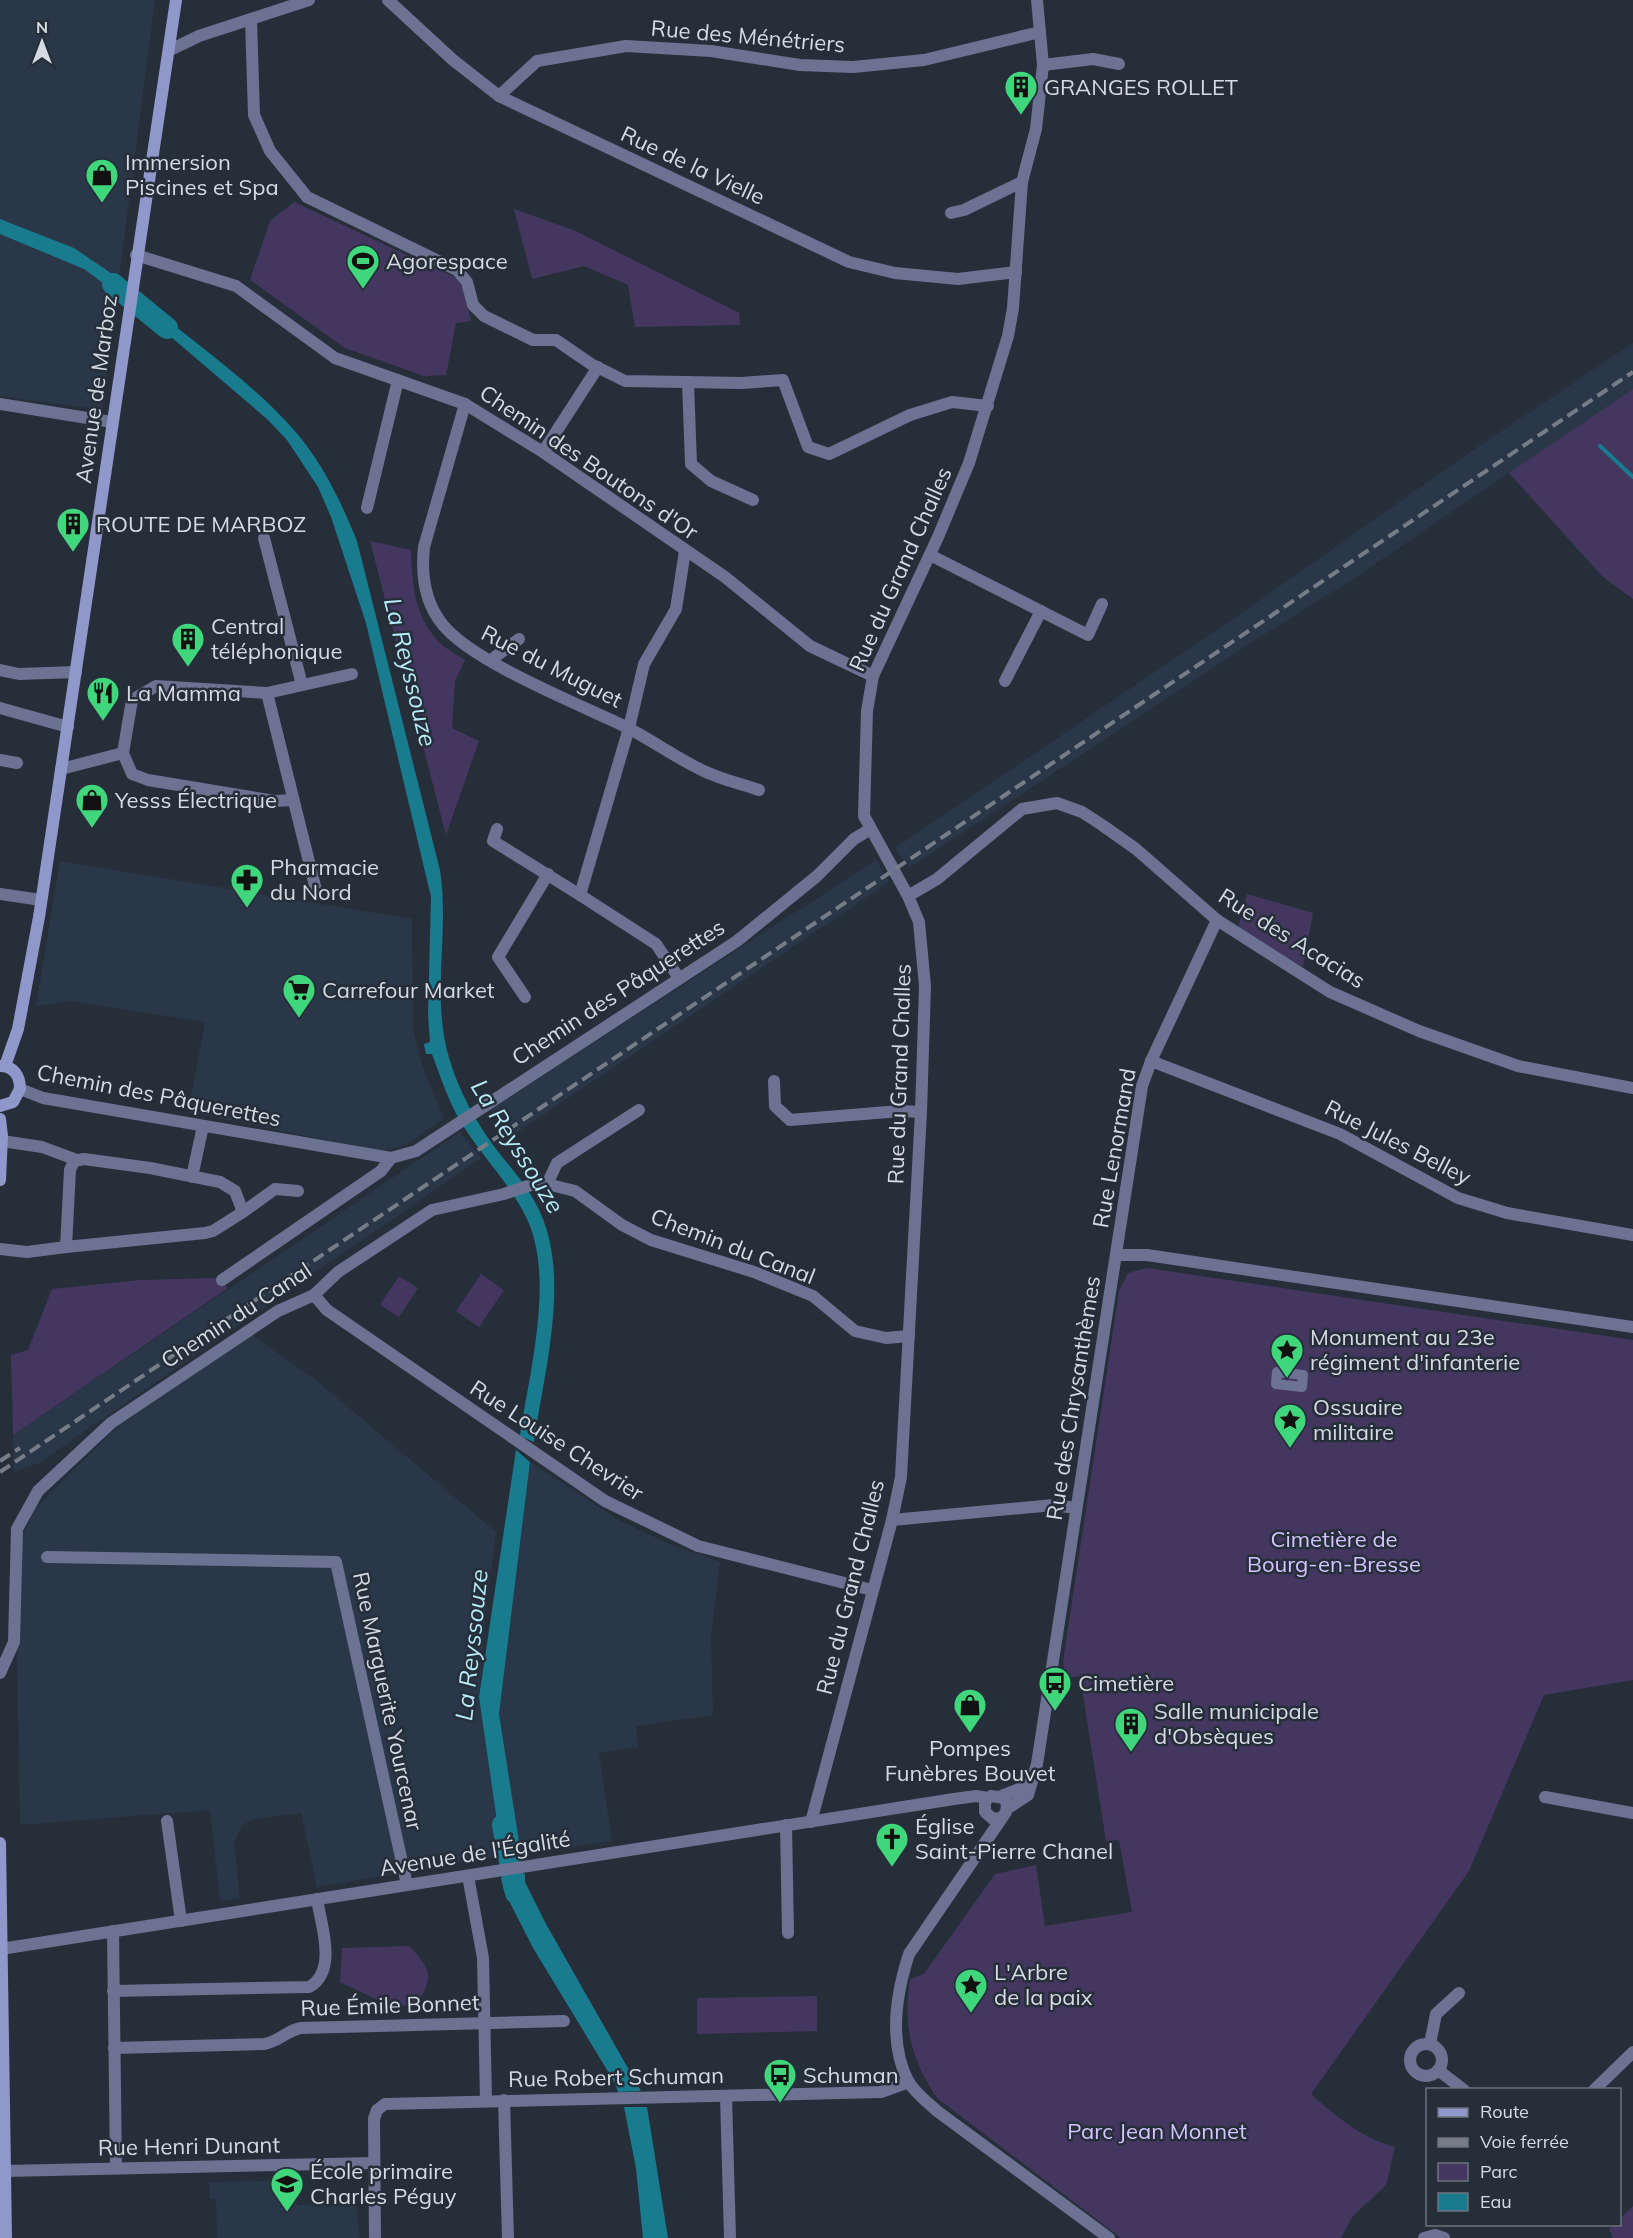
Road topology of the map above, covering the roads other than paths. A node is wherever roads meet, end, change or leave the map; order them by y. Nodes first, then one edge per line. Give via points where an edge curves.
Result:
1 (176, 0) edge
2 (309, 0) edge
3 (388, 0) edge
4 (1037, 0) edge
5 (251, 19) junction
6 (1041, 32) junction
7 (170, 50) junction
8 (1119, 64) dead end
9 (1043, 65) junction
10 (499, 96) junction
11 (1022, 182) junction
12 (951, 213) dead end
13 (136, 255) junction
14 (1016, 272) junction
15 (598, 368) junction
16 (398, 380) junction
17 (688, 382) junction
18 (0, 404) edge
19 (465, 404) junction
20 (988, 406) junction
21 (112, 422) junction
22 (543, 452) junction
23 (753, 500) dead end
24 (367, 508) dead end
25 (264, 538) dead end
26 (686, 551) junction
27 (930, 555) junction
28 (1102, 604) dead end
29 (1041, 611) junction
30 (519, 639) dead end
31 (491, 660) junction
32 (0, 670) edge
33 (76, 672) junction
34 (352, 674) dead end
35 (873, 676) junction
36 (1005, 681) dead end
37 (302, 685) junction
38 (267, 693) junction
39 (0, 708) edge
40 (68, 727) junction
41 (629, 728) junction
42 (123, 753) junction
43 (0, 760) edge
44 (17, 763) dead end
45 (61, 769) junction
46 (759, 790) dead end
47 (293, 800) junction
48 (497, 829) dead end
49 (869, 830) junction
50 (548, 874) junction
51 (0, 894) edge
52 (317, 894) dead end
53 (580, 895) junction
54 (908, 896) junction
55 (41, 900) junction
56 (1217, 920) junction
57 (679, 978) junction
58 (525, 997) dead end
59 (1151, 1061) junction
60 (3, 1066) edge
61 (774, 1081) dead end
62 (1633, 1088) edge
63 (20, 1089) junction
64 (0, 1106) edge
65 (639, 1110) dead end
66 (921, 1112) junction
67 (0, 1119) edge
68 (203, 1126) junction
69 (2, 1141) junction
70 (391, 1158) junction
71 (76, 1160) junction
72 (192, 1177) junction
73 (0, 1180) edge
74 (547, 1184) junction
75 (298, 1191) dead end
76 (243, 1212) junction
77 (1633, 1234) edge
78 (66, 1247) junction
79 (0, 1249) edge
80 (1117, 1254) junction
81 (222, 1280) dead end
82 (314, 1295) junction
83 (1633, 1328) edge
84 (909, 1336) junction
85 (1076, 1508) junction
86 (892, 1520) junction
87 (47, 1557) dead end
88 (872, 1590) junction
89 (0, 1673) edge
90 (1033, 1778) junction
91 (1545, 1797) dead end
92 (994, 1810) junction
93 (1633, 1813) edge
94 (167, 1821) dead end
95 (811, 1821) junction
96 (786, 1825) junction
97 (0, 1843) edge
98 (468, 1876) junction
99 (407, 1885) junction
100 (316, 1899) junction
101 (181, 1921) junction
102 (113, 1932) junction
103 (788, 1933) dead end
104 (1, 1949) edge
105 (113, 1991) junction
106 (1459, 1993) dead end
107 (564, 2020) dead end
108 (484, 2022) junction
109 (1430, 2044) junction
110 (114, 2048) junction
111 (1633, 2052) edge
112 (1438, 2070) junction
113 (909, 2082) junction
114 (1461, 2088) edge
115 (1596, 2088) edge
116 (726, 2096) junction
117 (486, 2100) junction
118 (504, 2100) junction
119 (374, 2163) junction
120 (116, 2168) junction
121 (4, 2175) edge
122 (6, 2238) edge
123 (375, 2238) edge
124 (508, 2238) edge
125 (730, 2238) edge
126 (1109, 2238) edge
127 (1424, 2238) edge
128 (1444, 2238) edge

1 - 7 main road, Avenue de Marboz
2 - 5 street
3 - 10 street, Rue de la Vielle
4 - 6 street, Rue du Grand Challes
5 - 7 street
5 - 15 street via 254,115 270,151 307,197 457,270 483,316 533,340 556,340
6 - 9 street, Rue du Grand Challes
6 - 10 street, Rue des Ménétriers via 924,60 853,67 627,46 537,61
7 - 13 main road, Avenue de Marboz
8 - 9 street via 1093,59
9 - 11 street, Rue du Grand Challes via 1036,129
10 - 14 street, Rue de la Vielle via 849,262 895,273 958,279
11 - 12 street
11 - 14 street, Rue du Grand Challes
13 - 16 street, Chemin des Boutons d'Or via 236,286 335,358
13 - 21 main road, Avenue de Marboz
14 - 20 street, Rue du Grand Challes via 1008,336
15 - 17 street via 625,381
15 - 22 street
16 - 19 street, Chemin des Boutons d'Or
16 - 24 street
17 - 20 street via 783,380 808,447 829,454 910,415 952,402
17 - 23 street via 691,464 711,481
18 - 21 street
19 - 22 street, Chemin des Boutons d'Or
19 - 31 street, Rue du Muguet via 422,564 425,591 444,626 464,645
20 - 27 street, Rue du Grand Challes
21 - 33 main road, Avenue de Marboz
22 - 26 street, Chemin des Boutons d'Or
25 - 37 street
26 - 35 street, Chemin des Boutons d'Or via 725,577 810,646
26 - 41 street via 676,609 644,664
27 - 29 street
27 - 35 street, Rue du Grand Challes
28 - 29 street via 1088,635
29 - 36 street
30 - 31 street
31 - 41 street, Rue du Muguet
32 - 33 street via 19,674
33 - 40 main road, Avenue de Marboz
34 - 37 street
35 - 49 street, Rue du Grand Challes via 867,711 863,798
37 - 38 street
38 - 42 street via 156,686 132,700
38 - 47 street
39 - 40 street
40 - 45 main road, Avenue de Marboz
41 - 46 street, Rue du Muguet via 707,772
41 - 53 street
42 - 45 street
42 - 47 street via 132,774 148,780 275,801
43 - 44 street
45 - 55 main road, Avenue de Marboz
47 - 52 street
48 - 50 street via 493,841
49 - 54 street, Rue du Grand Challes
49 - 57 street, Chemin des Pâquerettes via 736,941
50 - 53 street
50 - 58 street via 498,957
51 - 55 street
53 - 57 street via 656,944
54 - 56 street, Rue des Acacias via 937,879 1022,809 1057,803 1082,812 1136,849
54 - 66 street, Rue du Grand Challes via 919,922 926,986
55 - 60 main road, Avenue de Marboz via 25,998
56 - 59 street, Rue Lenormand
56 - 62 street, Rue des Acacias via 1330,992 1419,1031 1518,1066
57 - 70 street, Chemin des Pâquerettes via 416,1151
59 - 77 street, Rue Jules Belley via 1340,1134 1458,1198 1507,1213
59 - 80 street, Rue Lenormand via 1142,1086
60 - 63 main road via 17,1074
61 - 66 street via 775,1106 790,1120
63 - 64 main road via 13,1102
63 - 68 street, Chemin des Pâquerettes via 43,1098
65 - 74 street via 557,1163
66 - 84 street, Rue du Grand Challes
67 - 69 main road
68 - 70 street, Chemin des Pâquerettes
68 - 72 street
69 - 71 street via 42,1147
69 - 73 main road
70 - 81 street via 381,1171
71 - 72 street
71 - 78 street via 69,1176
72 - 76 street via 230,1186
74 - 82 street, Chemin du Canal via 432,1210 338,1272
74 - 84 street, Chemin du Canal via 575,1191 651,1240 754,1272 813,1296 855,1331 886,1338
75 - 76 street via 275,1189
76 - 78 street via 205,1233
78 - 79 street via 27,1252
80 - 83 street, Rue des Chrysanthèmes via 1147,1255
80 - 85 street, Rue des Chrysanthèmes
82 - 88 street, Rue Louise Chevrier via 327,1310 605,1501 698,1546
82 - 89 street, Chemin du Canal via 278,1311 111,1423 38,1491 17,1529 14,1642
84 - 86 street, Rue du Grand Challes via 901,1477
85 - 86 street via 1054,1505
85 - 90 street, Rue des Chrysanthèmes
86 - 88 street, Rue du Grand Challes
87 - 99 street, Rue Marguerite Yourcenar via 336,1563
88 - 95 street, Rue du Grand Challes
90 - 92 street via 1001,1796
90 - 92 street, Rue des Chrysanthèmes via 1028,1795
91 - 93 street
92 - 95 street, Avenue de l'Égalité via 954,1799
92 - 113 street via 995,1832 924,1930 900,1979 896,2020
94 - 101 street
95 - 96 street, Avenue de l'Égalité
96 - 98 street, Avenue de l'Égalité
96 - 103 street
97 - 104 main road
98 - 99 street, Avenue de l'Égalité
98 - 108 street via 483,1958
99 - 100 street, Avenue de l'Égalité
100 - 101 street, Avenue de l'Égalité
100 - 105 street via 326,1958 324,1974 309,1987
101 - 102 street, Avenue de l'Égalité
102 - 104 street, Avenue de l'Égalité
102 - 105 street
104 - 121 main road
105 - 110 street
106 - 109 street via 1436,2014
107 - 108 street, Rue Émile Bonnet
108 - 110 street, Rue Émile Bonnet via 301,2028 264,2044
108 - 117 street
109 - 112 street via 1441,2054
109 - 112 street via 1414,2049 1410,2063 1421,2075
110 - 120 street
111 - 115 street
112 - 114 street
113 - 116 street, Rue Robert Schuman via 881,2092
113 - 126 street via 937,2110
116 - 118 street, Rue Robert Schuman
116 - 125 street
117 - 118 street, Rue Robert Schuman
117 - 119 street, Rue Robert Schuman via 385,2104 374,2119
118 - 124 street
119 - 120 street, Rue Henri Dunant
119 - 123 street
120 - 121 street, Rue Henri Dunant
121 - 122 main road
127 - 128 street

